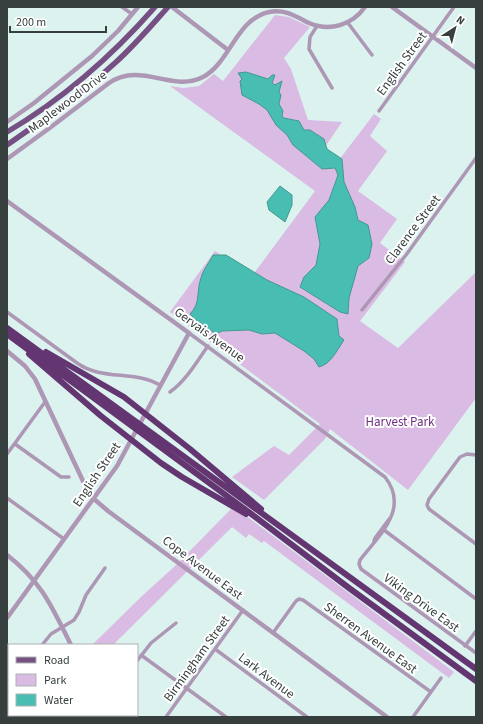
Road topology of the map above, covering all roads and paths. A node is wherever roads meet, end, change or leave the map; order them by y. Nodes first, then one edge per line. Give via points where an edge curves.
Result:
1 (122, 7) edge
2 (138, 7) edge
3 (155, 7) edge
4 (168, 7) edge
5 (365, 7) edge
6 (392, 7) edge
7 (454, 7) edge
8 (175, 8) edge
9 (132, 14) junction
10 (348, 23) junction
11 (317, 26) junction
12 (433, 37) junction
13 (228, 50) junction
14 (372, 56) dead end
15 (476, 68) edge
16 (332, 88) dead end
17 (379, 111) dead end
18 (7, 122) edge
19 (7, 132) edge
20 (7, 145) edge
21 (476, 158) edge
22 (7, 159) edge
23 (7, 201) edge
24 (362, 310) dead end
25 (7, 312) edge
26 (7, 327) edge
27 (189, 333) junction
28 (8, 335) edge
29 (208, 346) junction
30 (7, 351) edge
31 (160, 385) junction
32 (170, 392) dead end
33 (45, 402) junction
34 (144, 416) junction
35 (133, 438) junction
36 (15, 444) junction
37 (7, 454) edge
38 (476, 455) edge
39 (69, 477) dead end
40 (7, 498) edge
41 (94, 499) junction
42 (390, 517) junction
43 (285, 530) junction
44 (384, 530) junction
45 (64, 539) junction
46 (374, 542) junction
47 (476, 544) edge
48 (296, 547) junction
49 (7, 555) edge
50 (105, 568) dead end
51 (35, 580) junction
52 (476, 599) edge
53 (242, 610) junction
54 (7, 616) edge
55 (176, 623) dead end
56 (62, 627) junction
57 (476, 631) edge
58 (273, 633) junction
59 (43, 644) edge
60 (70, 644) edge
61 (465, 646) junction
62 (215, 649) junction
63 (476, 653) edge
64 (141, 655) junction
65 (138, 660) edge
66 (476, 669) edge
67 (441, 678) dead end
68 (476, 682) edge
69 (186, 688) junction
70 (431, 692) junction
71 (166, 717) edge
72 (226, 717) edge
73 (307, 717) edge
74 (387, 717) edge
75 (413, 717) edge

1 - 9 street
2 - 9 street
3 - 19 main road via 120,45 89,73 57,99
4 - 20 main road via 115,63
5 - 10 street
6 - 12 street
7 - 12 street, English Street
8 - 13 street
9 - 18 street via 92,56 34,104
10 - 11 street via 330,27
10 - 14 street
11 - 13 street, Maplewood Drive via 287,12 266,13 247,24
11 - 16 street via 310,37 310,49
12 - 15 street
12 - 17 street, English Street
13 - 22 street, Maplewood Drive via 214,69 193,81 181,82 135,74 114,79
21 - 24 street, Clarence Street via 406,255
23 - 27 street, Gervais Avenue
25 - 31 street via 89,370 102,374 140,377
26 - 34 highway via 117,393
26 - 43 highway
27 - 29 street, Gervais Avenue
27 - 31 street, English Street
28 - 35 highway via 35,361
28 - 48 highway
29 - 32 street
29 - 42 street, Gervais Avenue via 381,474 393,492 394,503
30 - 33 street, Cope Avenue East via 30,373
31 - 34 street, English Street
33 - 36 street
33 - 41 street, Cope Avenue East
34 - 35 street, English Street
34 - 43 highway
35 - 41 street, English Street
35 - 48 highway via 176,473 252,517
36 - 37 street
36 - 39 street via 61,476
38 - 47 street via 467,454 460,457 427,505
40 - 45 street
41 - 45 street, English Street
41 - 53 street, Cope Avenue East
42 - 44 street
42 - 46 street
43 - 66 highway
44 - 46 street
44 - 52 street
45 - 51 street, English Street
46 - 61 street, Viking Drive East via 359,564 361,569
48 - 68 highway
49 - 51 street
50 - 56 street via 84,597 76,616
51 - 54 street, English Street
51 - 56 street
53 - 58 street, Cope Avenue East
53 - 62 street, Birmingham Street
55 - 64 street via 156,637
56 - 59 street via 51,634
56 - 60 street
57 - 61 street
58 - 70 street, Sherren Avenue East via 296,600 303,600
58 - 74 street, Cope Avenue East
61 - 63 street, Viking Drive East
62 - 69 street, Birmingham Street
62 - 73 street, Lark Avenue
64 - 65 street
64 - 69 street
67 - 70 street
69 - 71 street, Birmingham Street
69 - 72 street
70 - 75 street

